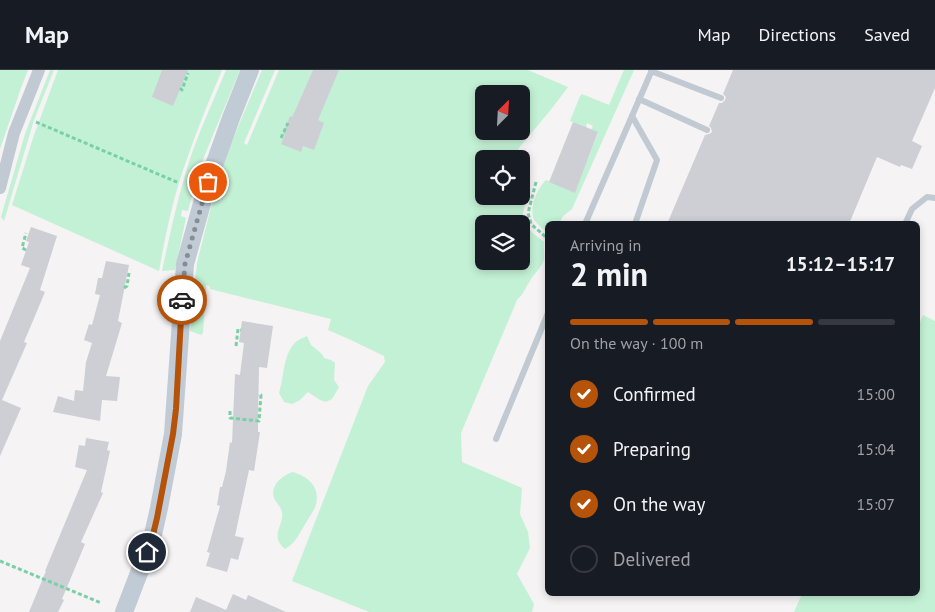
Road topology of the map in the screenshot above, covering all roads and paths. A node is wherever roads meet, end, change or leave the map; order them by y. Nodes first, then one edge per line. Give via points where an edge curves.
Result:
1 (39, 70) edge
2 (250, 70) edge
3 (651, 70) edge
4 (188, 73) dead end
5 (180, 88) dead end
6 (721, 98) dead end
7 (639, 99) junction
8 (632, 116) junction
9 (36, 122) dead end
10 (288, 123) dead end
11 (708, 130) dead end
12 (281, 138) dead end
13 (179, 182) dead end
14 (536, 182) dead end
15 (0, 188) edge
16 (935, 198) edge
17 (586, 221) edge
18 (636, 221) edge
19 (906, 221) edge
20 (26, 233) dead end
21 (545, 236) edge
22 (26, 250) dead end
23 (129, 273) dead end
24 (124, 288) dead end
25 (545, 320) edge
26 (241, 330) dead end
27 (236, 346) dead end
28 (258, 395) dead end
29 (230, 411) dead end
30 (496, 439) dead end
31 (0, 561) edge
32 (101, 604) dead end
33 (124, 612) edge

1 - 15 street via 14,134
2 - 33 street via 208,182 185,264 172,443 152,539
3 - 6 lane
3 - 7 lane
4 - 5 path via 182,90
7 - 8 lane
7 - 11 lane
8 - 17 lane
8 - 18 lane via 658,160
9 - 13 path
10 - 12 path
14 - 21 path via 528,213 531,224
16 - 19 lane via 927,197 912,209
20 - 22 path via 22,248
23 - 24 path via 128,286
25 - 30 lane
26 - 27 path via 238,329
28 - 29 path via 261,395 259,421 230,418
31 - 32 path

